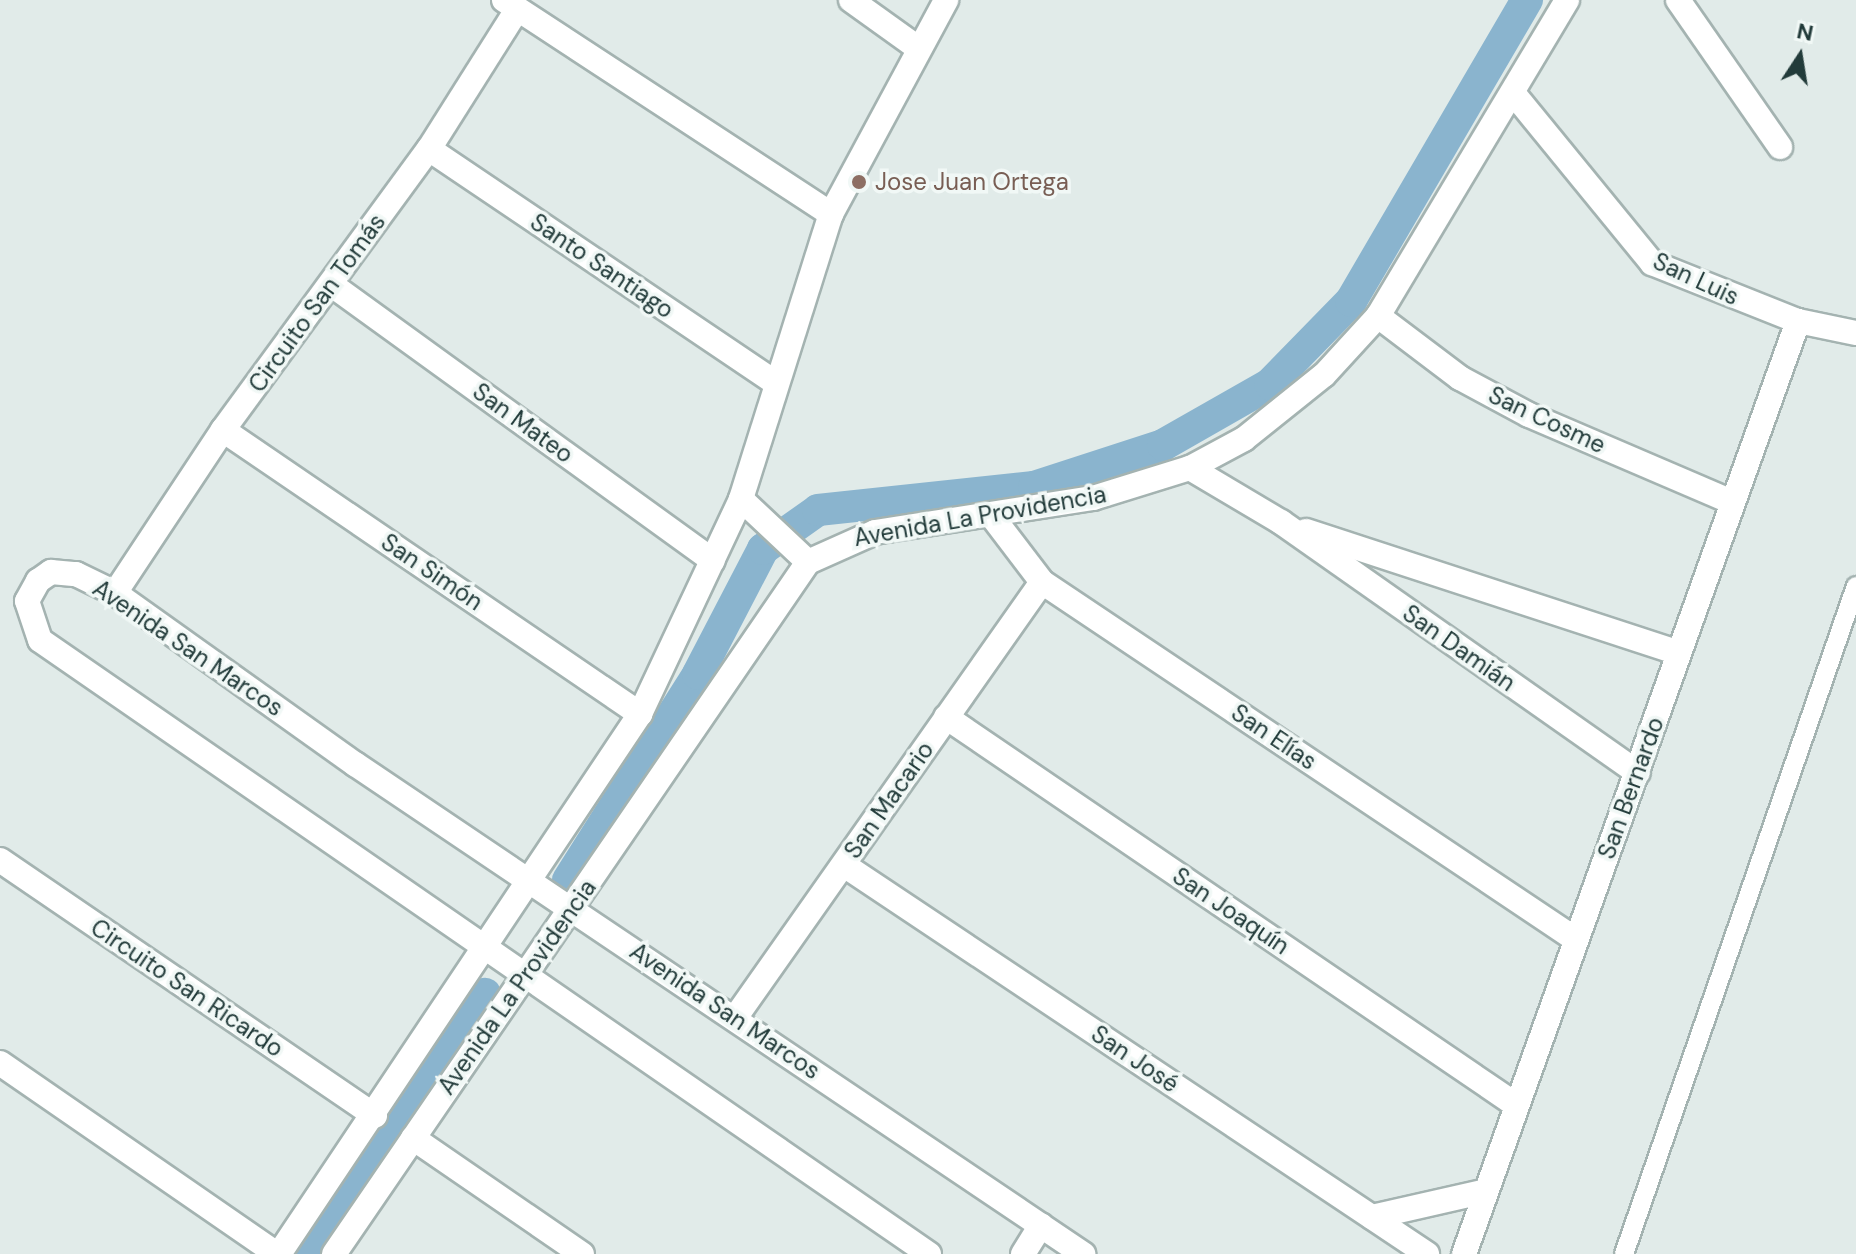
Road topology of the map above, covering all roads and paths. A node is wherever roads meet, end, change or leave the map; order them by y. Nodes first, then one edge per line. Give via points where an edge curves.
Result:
1 (851, 0) edge
2 (946, 0) edge
3 (1567, 0) edge
4 (1678, 0) edge
5 (511, 5) edge
6 (915, 46) junction
7 (1513, 93) junction
8 (1780, 147) dead end
9 (429, 149) junction
10 (831, 214) junction
11 (332, 285) junction
12 (1378, 316) junction
13 (1798, 321) junction
14 (1856, 333) edge
15 (775, 382) junction
16 (223, 430) junction
17 (1190, 468) junction
18 (741, 499) junction
19 (1730, 501) junction
20 (991, 515) junction
21 (1281, 522) junction
22 (799, 554) junction
23 (713, 561) junction
24 (1042, 582) junction
25 (1856, 586) edge
26 (115, 593) junction
27 (1679, 653) junction
28 (640, 714) junction
29 (946, 717) junction
30 (1638, 773) junction
31 (0, 860) edge
32 (844, 865) junction
33 (531, 882) junction
34 (573, 908) junction
35 (1575, 939) junction
36 (487, 953) junction
37 (522, 975) junction
38 (735, 1018) junction
39 (0, 1063) edge
40 (1516, 1105) junction
41 (375, 1116) junction
42 (413, 1138) junction
43 (1486, 1191) junction
44 (1372, 1217) junction
45 (1041, 1225) junction
46 (278, 1254) edge
47 (334, 1254) edge
48 (582, 1254) edge
49 (929, 1254) edge
50 (1023, 1254) edge
51 (1083, 1254) edge
52 (1427, 1254) edge
53 (1464, 1254) edge
54 (1624, 1254) edge

1 - 6 street
2 - 6 street, Avenida La Providencia
3 - 7 street, Avenida La Providencia
4 - 8 street
5 - 9 street, Circuito San Tomás
5 - 10 street, Circuito San Tomás
6 - 10 street, Avenida La Providencia
7 - 12 street, Avenida La Providencia
7 - 13 street, San Luis via 1652,263
9 - 11 street, Circuito San Tomás
9 - 15 street, Santo Santiago
10 - 15 street, Avenida La Providencia
11 - 16 street, Circuito San Tomás
11 - 23 street, San Mateo
12 - 17 street, Avenida La Providencia via 1324,375 1244,439
12 - 19 street, San Cosme via 1460,378 1529,415
13 - 14 street, San Luis
13 - 19 street, San Bernardo
15 - 18 street, Avenida La Providencia
16 - 26 street, Circuito San Tomás
16 - 28 street, San Simón
17 - 20 street, Avenida La Providencia via 1093,498
17 - 21 street, San Damián
18 - 22 street
18 - 23 street, Avenida La Providencia
19 - 27 street, San Bernardo
20 - 22 street, Avenida La Providencia via 845,540
20 - 24 street, San Elías
21 - 27 street, San Damián
21 - 30 street, San Damián
22 - 34 street, Avenida La Providencia
23 - 28 street, Avenida La Providencia
24 - 29 street, San Macario
24 - 35 street, San Elías
25 - 54 lane
26 - 33 street, Avenida San Marcos
26 - 36 street, Avenida San Marcos via 76,574 51,572 27,601 30,622 40,640
27 - 30 street, San Bernardo
28 - 33 street, Avenida La Providencia
29 - 32 street, San Macario
29 - 40 street, San Joaquín
30 - 35 street, San Bernardo
31 - 41 street, Circuito San Ricardo
32 - 38 street, San Macario
32 - 44 street, San José
33 - 34 street, Avenida San Marcos
33 - 36 street, Avenida La Providencia
34 - 37 street, Avenida La Providencia
34 - 38 street, Avenida San Marcos
35 - 40 street, San Bernardo
36 - 37 street, Avenida San Marcos
36 - 41 street, Avenida La Providencia
37 - 42 street, Avenida La Providencia
37 - 49 street, Avenida San Marcos
38 - 45 street, Avenida San Marcos
39 - 46 street
40 - 43 street, San Bernardo
41 - 46 street, Avenida La Providencia
42 - 47 street, Avenida La Providencia
42 - 48 street
43 - 44 street
43 - 53 street, San Bernardo
44 - 52 street, San José
45 - 50 street
45 - 51 street, Avenida San Marcos

